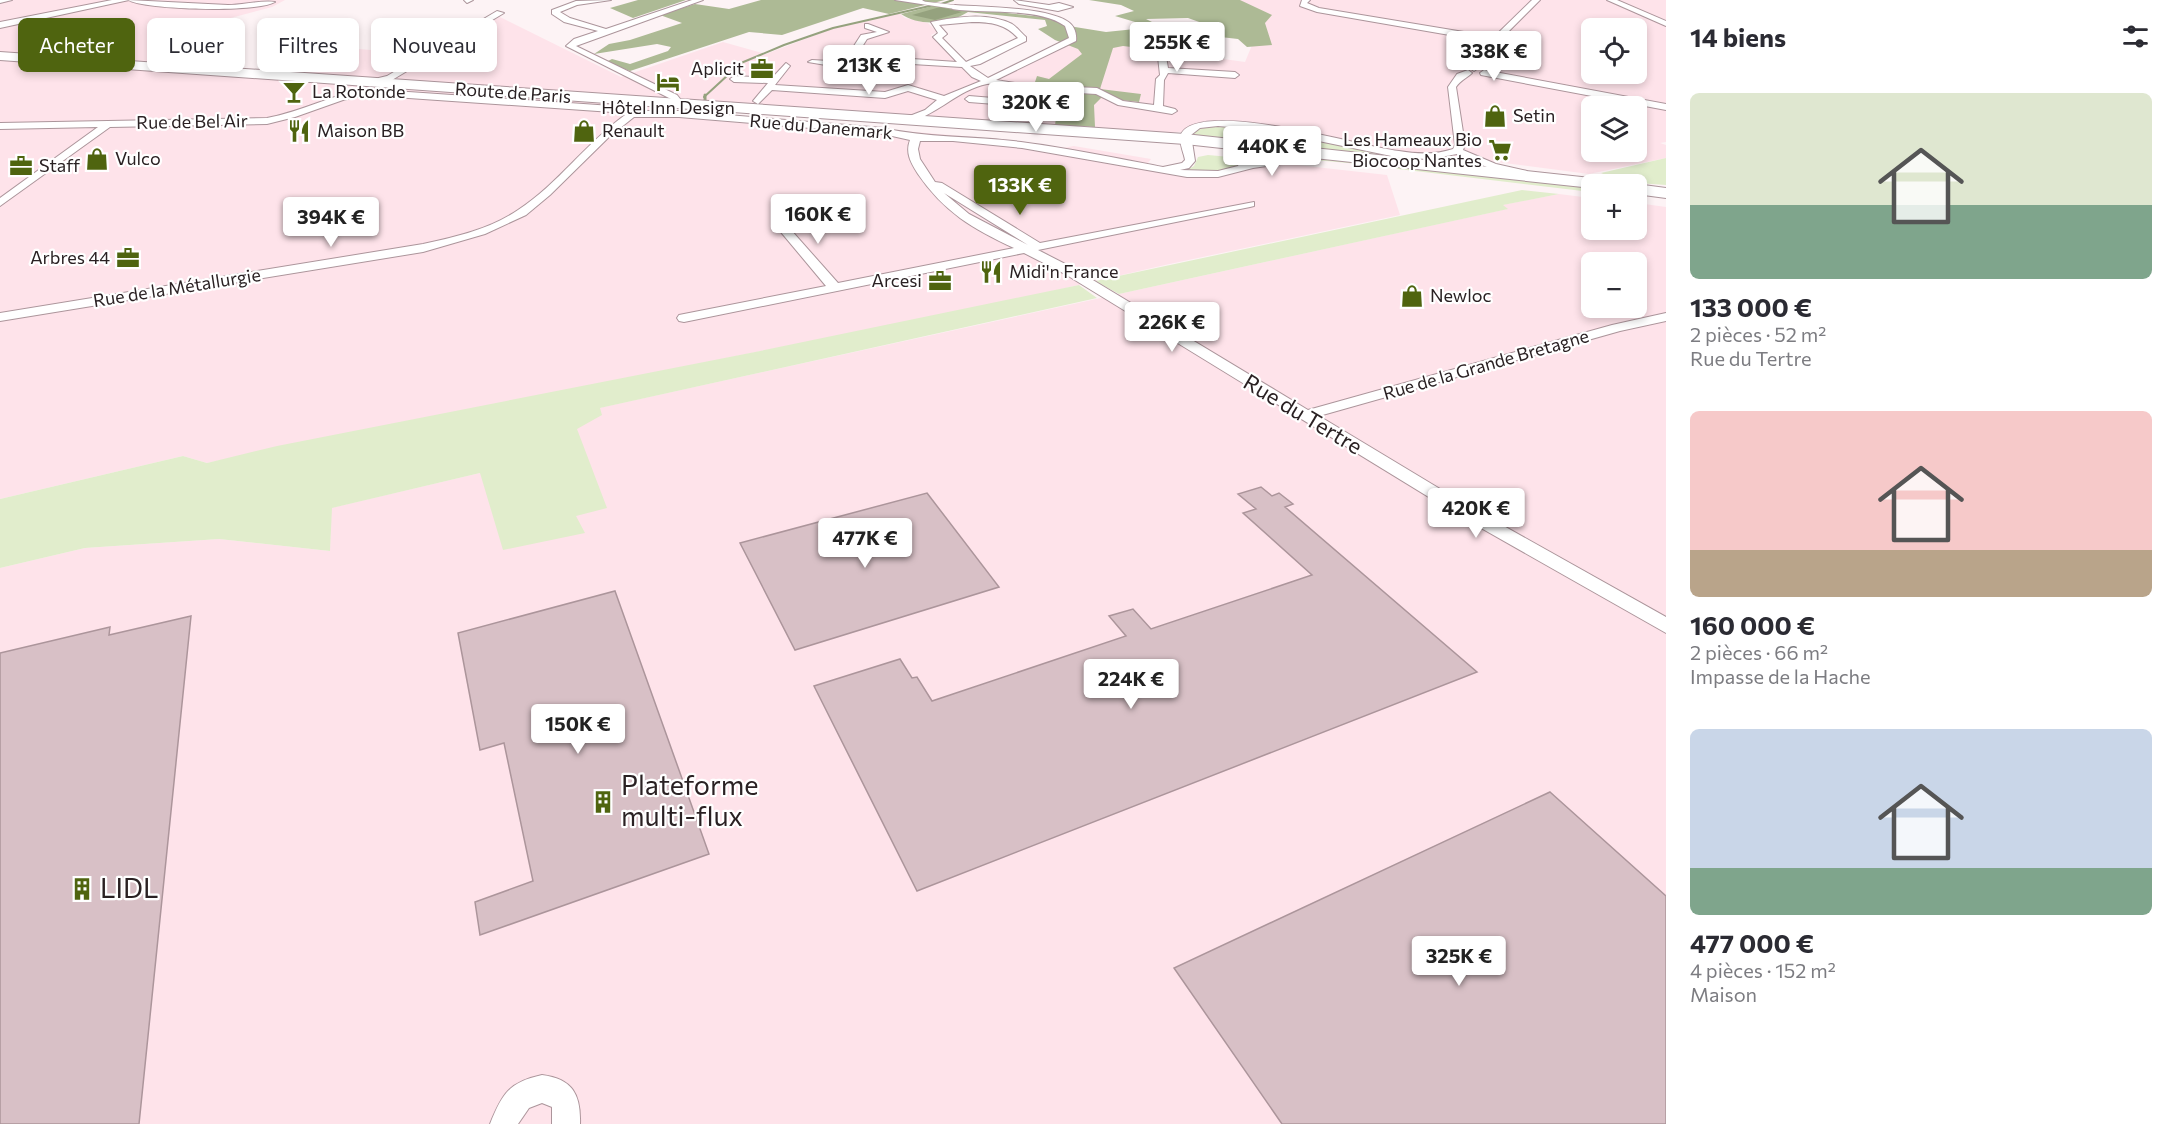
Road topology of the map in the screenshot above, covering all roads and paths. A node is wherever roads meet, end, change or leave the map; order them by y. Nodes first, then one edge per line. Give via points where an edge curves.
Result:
1 (8, 0) edge
2 (125, 0) edge
3 (132, 0) edge
4 (260, 0) edge
5 (569, 0) edge
6 (607, 0) edge
7 (698, 0) edge
8 (899, 0) edge
9 (1018, 0) edge
10 (1306, 0) edge
11 (1536, 0) edge
12 (1611, 0) edge
13 (0, 1) edge
14 (921, 2) joint
15 (955, 7) joint
16 (1050, 7) dead end
17 (555, 12) junction
18 (500, 13) dead end
19 (1666, 24) edge
20 (0, 25) edge
21 (868, 26) dead end
22 (606, 31) junction
23 (1495, 40) junction
24 (876, 48) dead end
25 (854, 49) junction
26 (1213, 52) dead end
27 (0, 56) edge
28 (815, 59) dead end
29 (877, 59) junction
30 (0, 60) edge
31 (833, 61) junction
32 (844, 65) junction
33 (964, 65) junction
34 (786, 66) dead end
35 (1164, 70) junction
36 (1471, 71) junction
37 (1235, 75) dead end
38 (807, 78) dead end
39 (734, 79) dead end
40 (777, 80) junction
41 (834, 80) dead end
42 (990, 80) junction
43 (391, 81) junction
44 (861, 82) dead end
45 (891, 84) dead end
46 (1025, 87) junction
47 (908, 88) junction
48 (325, 89) junction
49 (800, 89) junction
50 (379, 93) joint
51 (854, 93) junction
52 (346, 95) junction
53 (944, 99) junction
54 (969, 99) dead end
55 (758, 101) dead end
56 (1000, 102) junction
57 (1021, 103) junction
58 (675, 104) junction
59 (1061, 106) dead end
60 (1666, 107) edge
61 (1158, 108) junction
62 (285, 111) dead end
63 (1172, 111) dead end
64 (632, 114) junction
65 (998, 116) dead end
66 (910, 119) junction
67 (972, 123) junction
68 (108, 124) junction
69 (0, 126) edge
70 (1293, 133) junction
71 (916, 138) junction
72 (1188, 146) junction
73 (1456, 151) junction
74 (1243, 154) junction
75 (1153, 168) junction
76 (1545, 178) junction
77 (929, 180) junction
78 (1581, 182) edge
79 (1647, 189) edge
80 (1666, 191) edge
81 (1581, 193) edge
82 (1647, 201) edge
83 (0, 203) edge
84 (1666, 203) edge
85 (1250, 204) dead end
86 (779, 223) dead end
87 (1040, 247) junction
88 (1025, 250) junction
89 (1054, 263) junction
90 (834, 287) junction
91 (0, 317) edge
92 (684, 318) dead end
93 (1663, 320) edge
94 (1306, 416) junction
95 (1666, 626) edge
96 (504, 1124) edge
97 (566, 1124) edge

1 - 13 street
2 - 20 street
3 - 4 street via 261,7 271,2
5 - 17 street via 554,7
6 - 17 street via 576,3
7 - 22 street
8 - 14 street
9 - 16 street
10 - 23 street via 1303,4 1317,10
11 - 23 street
12 - 19 street
14 - 15 street
15 - 42 street via 1045,16 1065,21 1071,29 1073,39
17 - 22 street via 567,20
18 - 43 street
21 - 25 street via 885,32 864,37
22 - 58 street via 570,46 674,97
23 - 36 street via 1473,63
24 - 25 street
25 - 29 street via 880,53
25 - 31 street via 840,51
26 - 35 street via 1161,48
27 - 43 main road, Route de Paris
28 - 31 street
29 - 32 street via 873,66
29 - 33 street via 931,67
30 - 48 main road, Route de Paris
31 - 32 street
32 - 41 street
33 - 33 street via 937,37 943,34 934,24 960,19 1006,24 1023,39
33 - 42 street via 973,76
34 - 40 street
35 - 37 street
35 - 61 street
36 - 60 street
36 - 73 street via 1460,76 1452,87 1460,145
38 - 49 street
39 - 40 street
40 - 49 street
40 - 55 street
42 - 46 street
42 - 53 street
43 - 58 main road, Route de Paris
44 - 51 street
45 - 47 street
46 - 57 street
46 - 61 street via 1101,92 1119,103
47 - 51 street via 884,99
47 - 53 street
48 - 52 street
48 - 62 street
48 - 72 main road, Route de Paris via 726,112 1109,144
49 - 51 street via 825,94
50 - 52 street, Rue de Bel Air
50 - 64 street, Rue du Danemark via 612,109
52 - 68 street, Rue de Bel Air via 278,120
53 - 66 street via 928,112
53 - 67 street via 949,117
54 - 56 street
56 - 57 street
56 - 65 street
57 - 59 street
58 - 66 main road, Route de Paris
61 - 63 street
64 - 71 street, Rue du Danemark via 679,114 883,131
64 - 91 street, Rue de la Métallurgie via 533,205 478,233 423,248
66 - 67 main road, Route de Paris
67 - 72 main road, Route de Paris
68 - 69 street, Rue de Bel Air
68 - 83 street
70 - 72 street via 1222,122 1187,132
70 - 73 street via 1415,156
70 - 74 street, Rue du Danemark via 1256,134
71 - 75 street, Rue du Danemark via 1022,145
71 - 77 street, Rue du Tertre via 912,144 914,159
72 - 74 main road, Route de Paris
72 - 75 street, Rue du Danemark via 1190,161 1185,166
73 - 76 street via 1493,166
74 - 75 street, Rue du Danemark via 1230,172 1203,175
74 - 76 main road via 1366,157
74 - 81 main road, Route de Paris
76 - 78 main road
77 - 87 street
77 - 88 street, Rue du Tertre via 951,207
79 - 80 main road
82 - 84 main road
85 - 87 street
86 - 90 street
87 - 88 street
87 - 89 street
88 - 89 street, Rue du Tertre
88 - 90 street
89 - 94 street, Rue du Tertre
90 - 92 street
93 - 94 street, Rue de la Grande Bretagne
94 - 95 street, Rue du Tertre
96 - 97 street via 520,1096 540,1088 558,1093 564,1101

